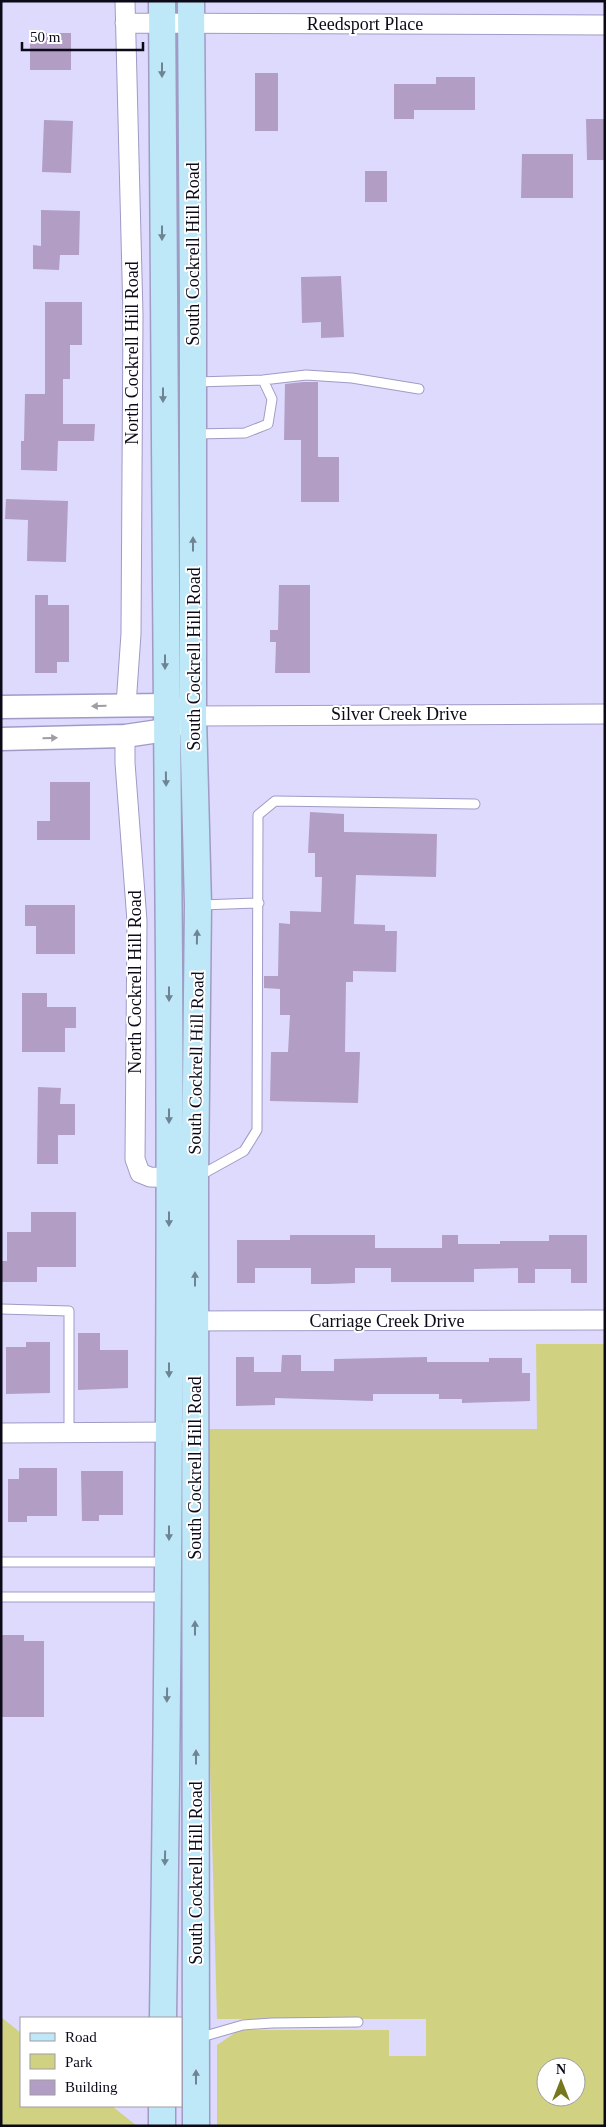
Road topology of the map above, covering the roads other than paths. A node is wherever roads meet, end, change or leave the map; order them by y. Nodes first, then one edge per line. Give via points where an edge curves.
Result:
1 (125, 1) edge
2 (162, 12) edge
3 (191, 12) edge
4 (125, 22) junction
5 (605, 25) edge
6 (162, 314) junction
7 (133, 315) junction
8 (263, 380) junction
9 (194, 382) junction
10 (419, 389) dead end
11 (194, 434) junction
12 (126, 705) junction
13 (1, 707) edge
14 (605, 714) edge
15 (194, 716) junction
16 (166, 718) junction
17 (125, 736) junction
18 (1, 739) edge
19 (476, 804) dead end
20 (259, 903) junction
21 (198, 905) junction
22 (169, 1178) junction
23 (195, 1178) junction
24 (1, 1309) edge
25 (605, 1320) edge
26 (169, 1321) junction
27 (195, 1321) junction
28 (170, 1432) junction
29 (195, 1432) junction
30 (1, 1433) edge
31 (69, 1433) junction
32 (1, 1562) edge
33 (169, 1562) junction
34 (1, 1597) edge
35 (182, 1597) junction
36 (163, 2017) edge
37 (358, 2022) dead end
38 (196, 2038) junction
39 (162, 2107) edge
40 (162, 2126) edge
41 (196, 2126) edge

1 - 4 street, North Cockrell Hill Road
2 - 3 street, Reedsport Place
2 - 4 street, Reedsport Place
2 -> 6 main road, South Cockrell Hill Road
3 - 5 street, Reedsport Place
3 - 9 main road, South Cockrell Hill Road
4 - 7 street, North Cockrell Hill Road
6 - 7 street
6 -> 16 main road, South Cockrell Hill Road
7 - 12 street, North Cockrell Hill Road via 131,634
8 - 9 lane
8 - 10 lane via 306,375 352,378
8 - 11 lane via 272,400 268,424 245,433
9 - 11 main road, South Cockrell Hill Road
15 -> 11 main road, South Cockrell Hill Road
12 -> 13 street, Silver Creek Drive
12 - 16 street, Silver Creek Drive
14 - 15 street, Silver Creek Drive
15 - 16 street, Silver Creek Drive
15 - 21 main road, South Cockrell Hill Road
16 - 17 street, Silver Creek Drive
16 -> 22 main road, South Cockrell Hill Road
18 -> 17 street, Silver Creek Drive
17 - 22 street, North Cockrell Hill Road via 137,921 135,1159 140,1173
19 - 20 lane via 275,801 258,815
20 - 21 lane
20 - 23 lane via 257,1130 244,1151
23 -> 21 main road, South Cockrell Hill Road
22 - 23 street, North Cockrell Hill Road
22 -> 26 main road, South Cockrell Hill Road
27 -> 23 main road, South Cockrell Hill Road
24 - 31 lane via 69,1311
25 - 27 street, Carriage Creek Drive
26 - 27 street, Carriage Creek Drive
26 -> 28 main road, South Cockrell Hill Road
27 - 29 main road, South Cockrell Hill Road
28 - 29 street
28 - 31 street
28 -> 33 main road, South Cockrell Hill Road
29 - 35 main road, South Cockrell Hill Road
30 - 31 street
32 - 33 lane
33 - 35 main road, South Cockrell Hill Road
34 - 35 lane
35 -> 36 main road, South Cockrell Hill Road
38 -> 35 main road, South Cockrell Hill Road
37 - 38 lane via 272,2022 243,2025
41 -> 38 main road, South Cockrell Hill Road
39 - 40 main road

